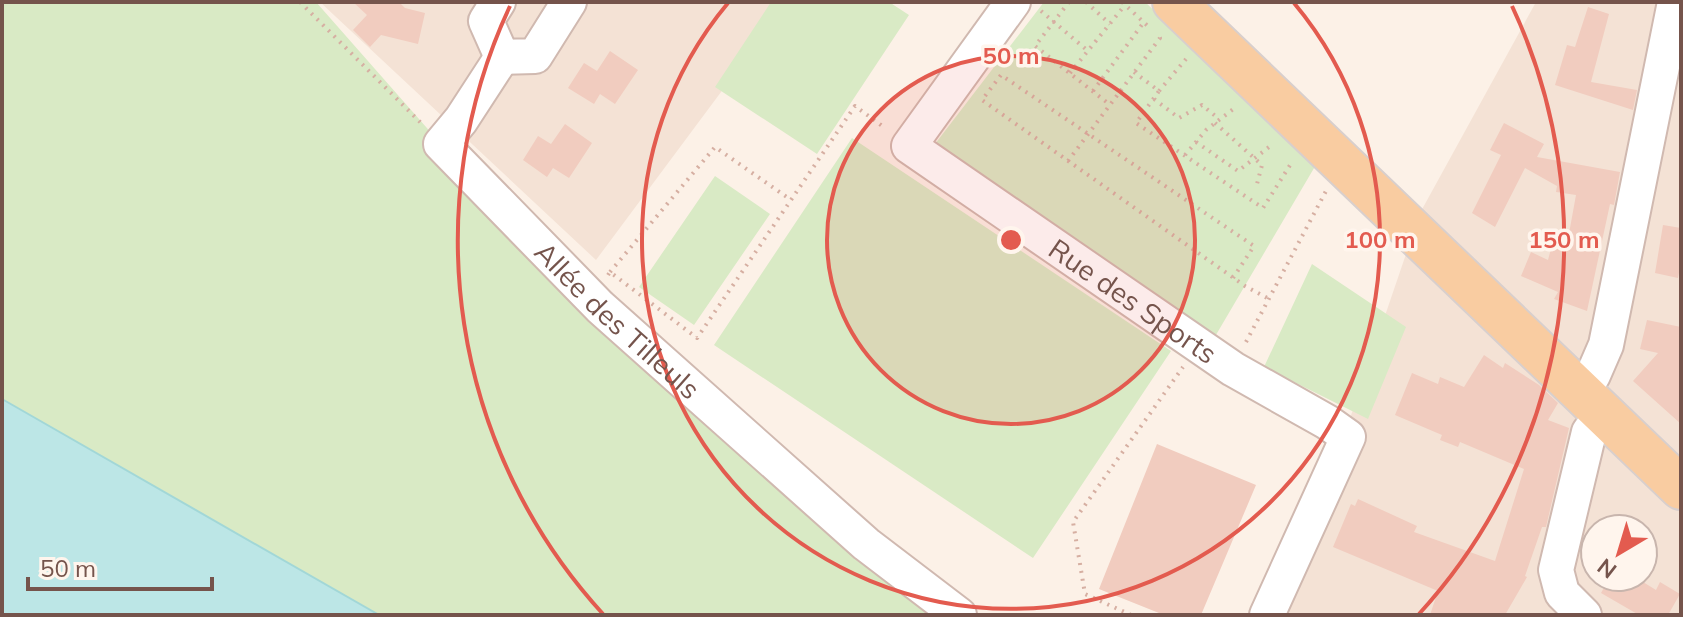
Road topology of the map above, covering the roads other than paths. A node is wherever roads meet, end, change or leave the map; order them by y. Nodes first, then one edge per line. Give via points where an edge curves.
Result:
1 (498, 2) edge
2 (569, 2) edge
3 (1675, 2) edge
4 (1026, 5) edge
5 (1159, 12) edge
6 (502, 57) junction
7 (1668, 114) edge
8 (1592, 402) junction
9 (1681, 488) edge
10 (1578, 614) edge
11 (959, 615) edge
12 (1267, 615) edge

1 - 6 street via 486,21
2 - 6 street via 535,56
3 - 7 street
4 - 12 street, Rue des Sports via 909,146 1233,369 1348,437
5 - 8 main road via 1341,161
6 - 11 street, Allée des Tilleuls via 441,144 600,284 866,544
7 - 8 street via 1606,345 1593,375
8 - 9 main road
8 - 10 street via 1556,570 1562,593

